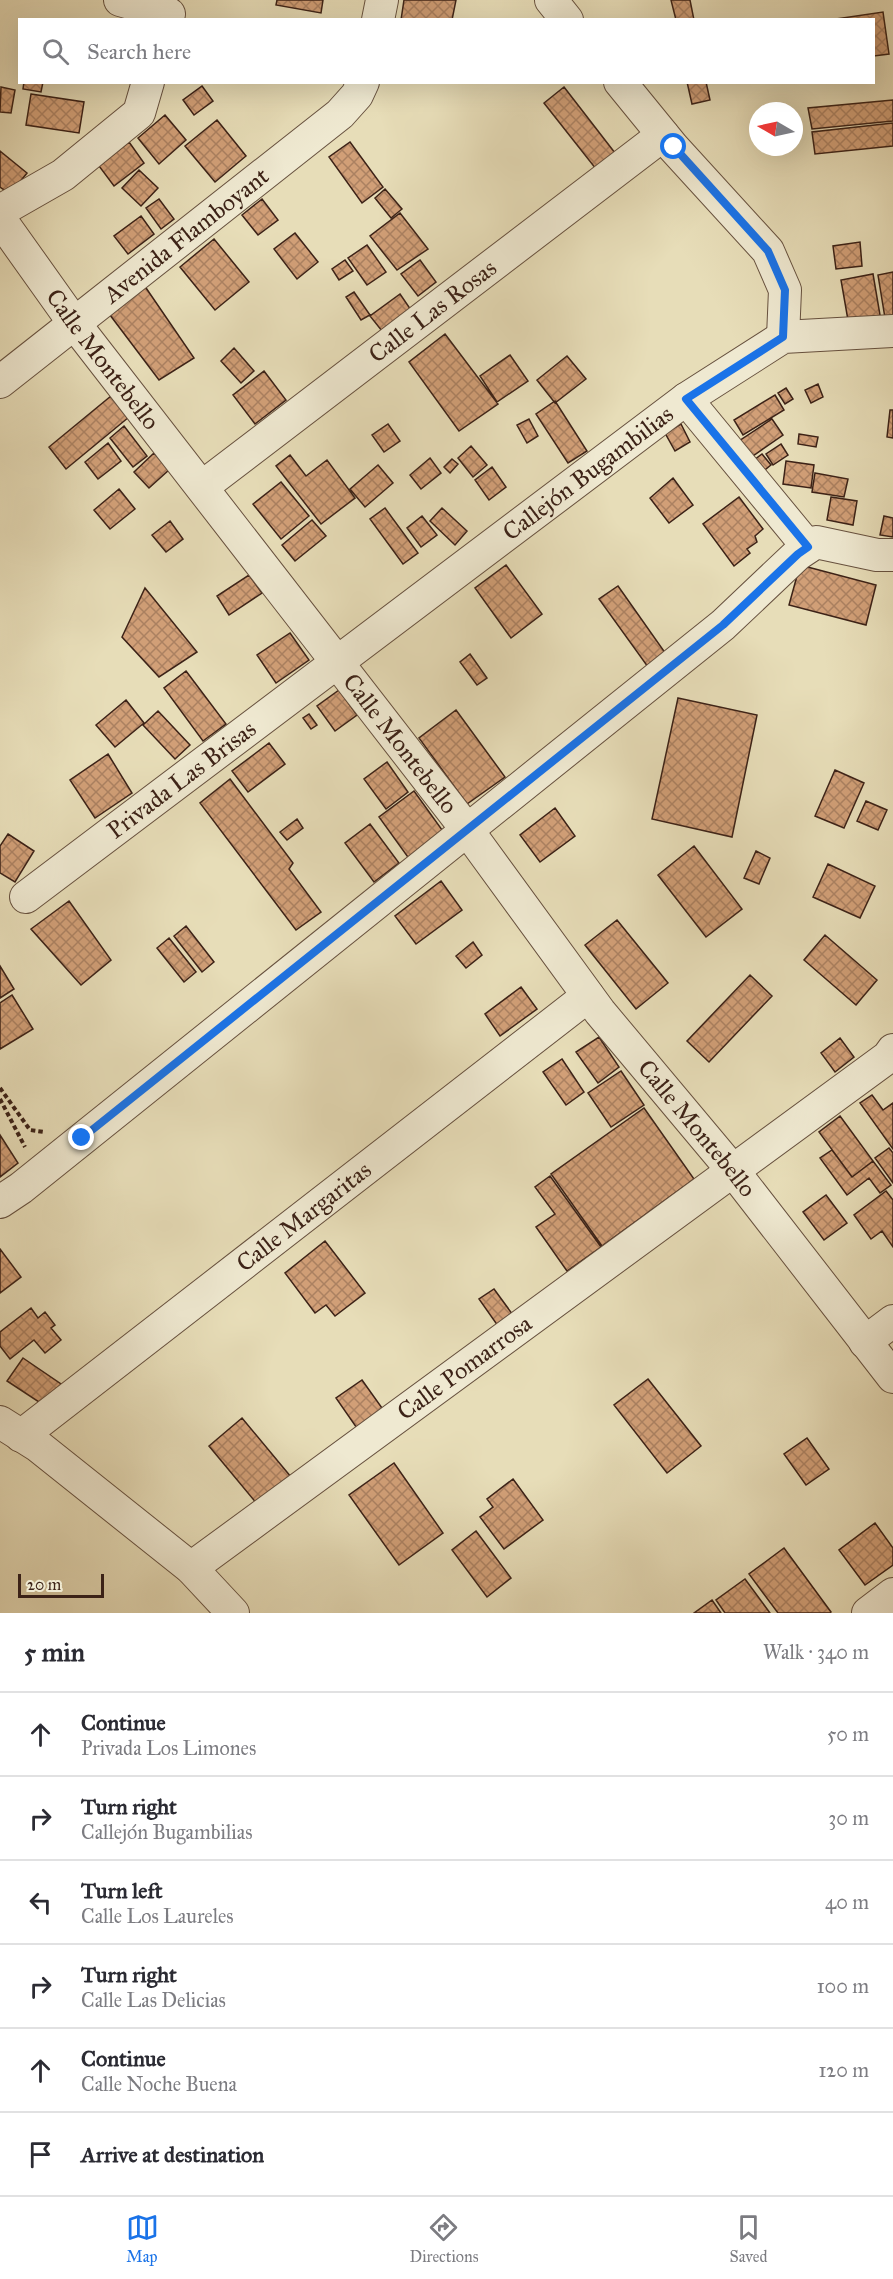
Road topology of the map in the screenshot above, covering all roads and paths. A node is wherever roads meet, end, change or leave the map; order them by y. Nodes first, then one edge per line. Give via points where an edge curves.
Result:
1 (120, 0) edge
2 (382, 0) edge
3 (551, 0) edge
4 (169, 11) edge
5 (378, 18) edge
6 (565, 18) edge
7 (147, 84) edge
8 (362, 84) edge
9 (622, 84) edge
10 (663, 135) junction
11 (0, 211) edge
12 (0, 219) edge
13 (74, 323) junction
14 (893, 332) edge
15 (783, 337) junction
16 (0, 382) edge
17 (686, 399) junction
18 (202, 487) junction
19 (812, 545) junction
20 (893, 555) edge
21 (338, 662) junction
22 (475, 826) junction
23 (26, 897) dead end
24 (588, 996) junction
25 (893, 1050) edge
26 (0, 1088) edge
27 (0, 1099) edge
28 (82, 1138) junction
29 (736, 1170) junction
30 (10, 1195) edge
31 (893, 1321) edge
32 (866, 1342) junction
33 (893, 1377) edge
34 (11, 1429) edge
35 (191, 1568) junction
36 (893, 1594) edge
37 (233, 1613) edge
38 (868, 1613) edge

1 - 4 street
2 - 5 street
3 - 6 street
7 - 11 street via 139,112 63,175
8 - 13 street, Avenida Flamboyant via 340,114
9 - 10 street
10 - 15 street via 768,251 785,290
10 - 18 street, Calle Las Rosas
12 - 13 street, Calle Montebello
13 - 16 street, Avenida Flamboyant
13 - 18 street, Calle Montebello
14 - 15 street, Callejón Bugambilias
15 - 17 street, Callejón Bugambilias
17 - 19 street
17 - 21 street, Callejón Bugambilias
18 - 21 street, Calle Montebello
19 - 20 street
19 - 22 street via 723,625
21 - 22 street, Calle Montebello
21 - 23 street, Privada Las Brisas
22 - 24 street, Calle Montebello
22 - 28 street
24 - 29 street, Calle Montebello
24 - 34 street, Calle Margaritas
25 - 29 street, Calle Pomarrosa
26 - 28 path via 30,1130
27 - 30 path via 30,1157
28 - 30 street
29 - 32 street, Calle Montebello
29 - 35 street, Calle Pomarrosa
31 - 32 street
32 - 33 street, Calle Montebello
34 - 35 street via 38,1446
35 - 37 street
36 - 38 street

